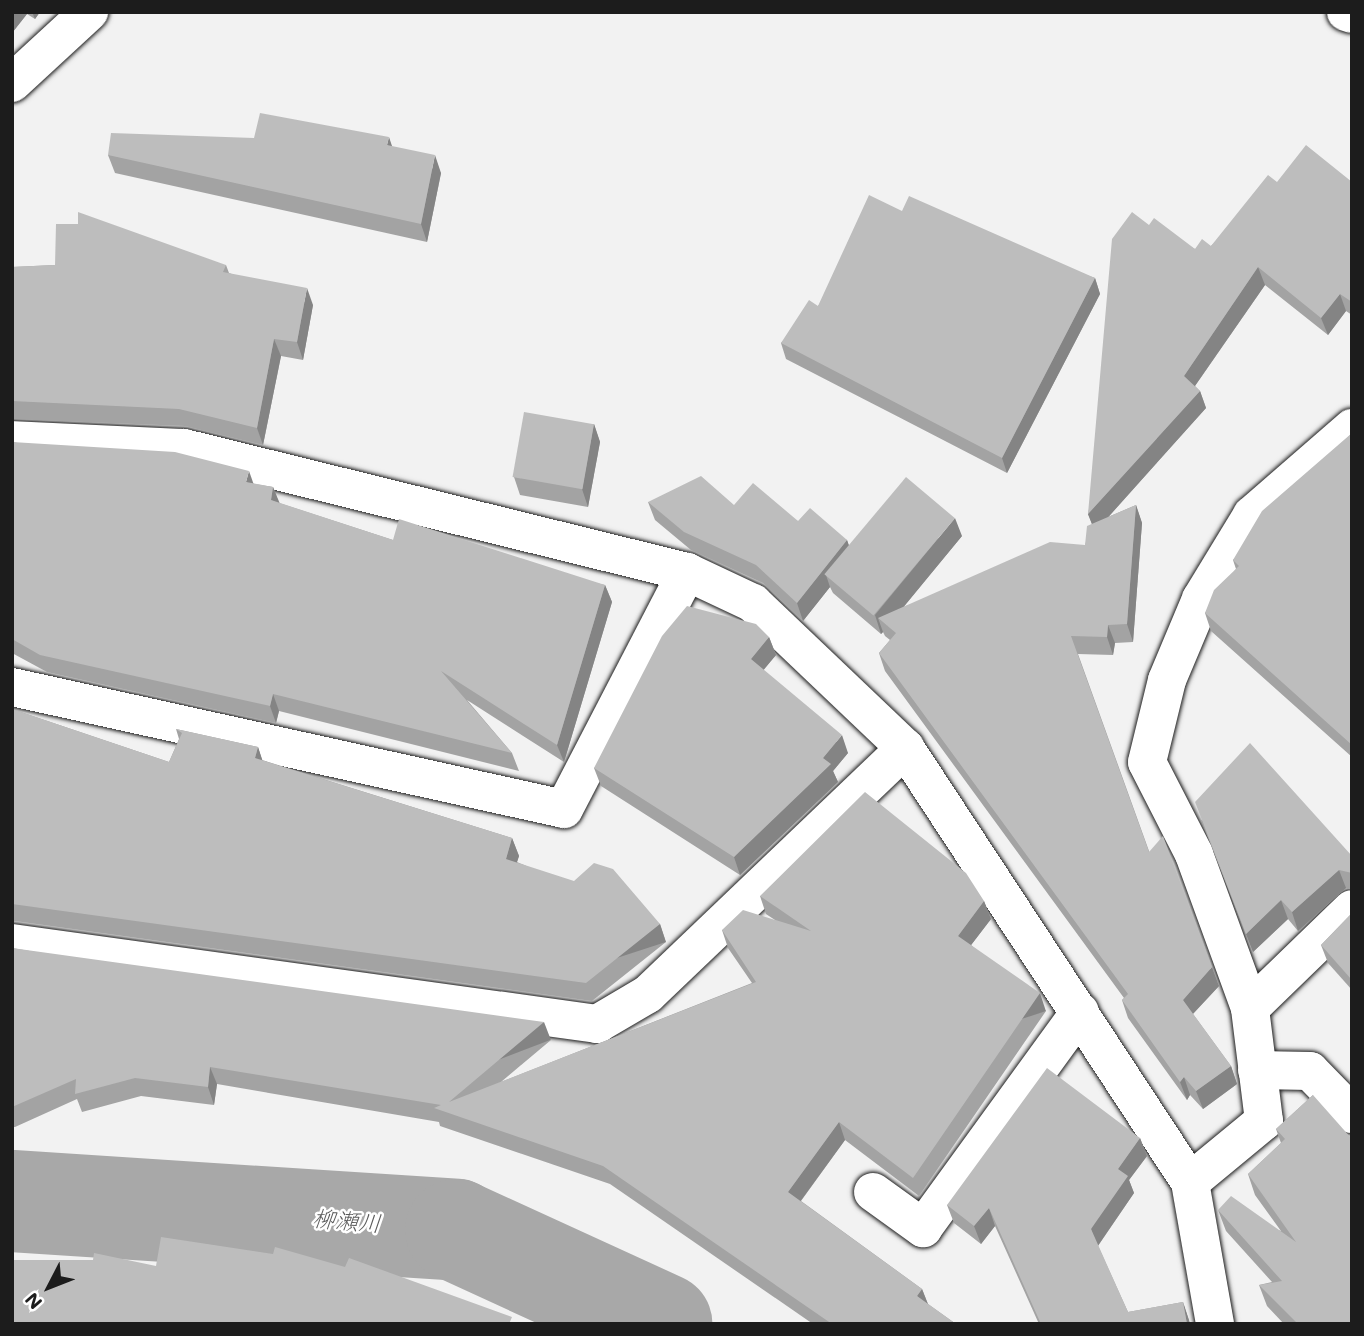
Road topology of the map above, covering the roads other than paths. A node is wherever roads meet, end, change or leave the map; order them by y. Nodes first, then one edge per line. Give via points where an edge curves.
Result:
1 (89, 12) edge
2 (1346, 12) edge
3 (1352, 14) edge
4 (12, 83) edge
5 (1352, 428) edge
6 (12, 440) edge
7 (687, 572) junction
8 (12, 687) edge
9 (905, 748) junction
10 (1352, 909) edge
11 (12, 943) edge
12 (1250, 1008) junction
13 (1080, 1012) junction
14 (1257, 1070) junction
15 (1352, 1114) edge
16 (1190, 1182) junction
17 (873, 1192) dead end
18 (1215, 1324) edge

1 - 4 street
2 - 3 street
5 - 12 street via 1252,515 1201,600 1167,680 1147,762 1194,854
6 - 7 street via 184,448
7 - 8 street via 564,809
7 - 9 street via 753,603
9 - 11 street via 648,994 597,1024
9 - 13 street
10 - 12 street
12 - 14 street
13 - 16 street
13 - 17 street via 923,1228
14 - 15 street via 1310,1071
14 - 16 street via 1264,1121
16 - 18 street

